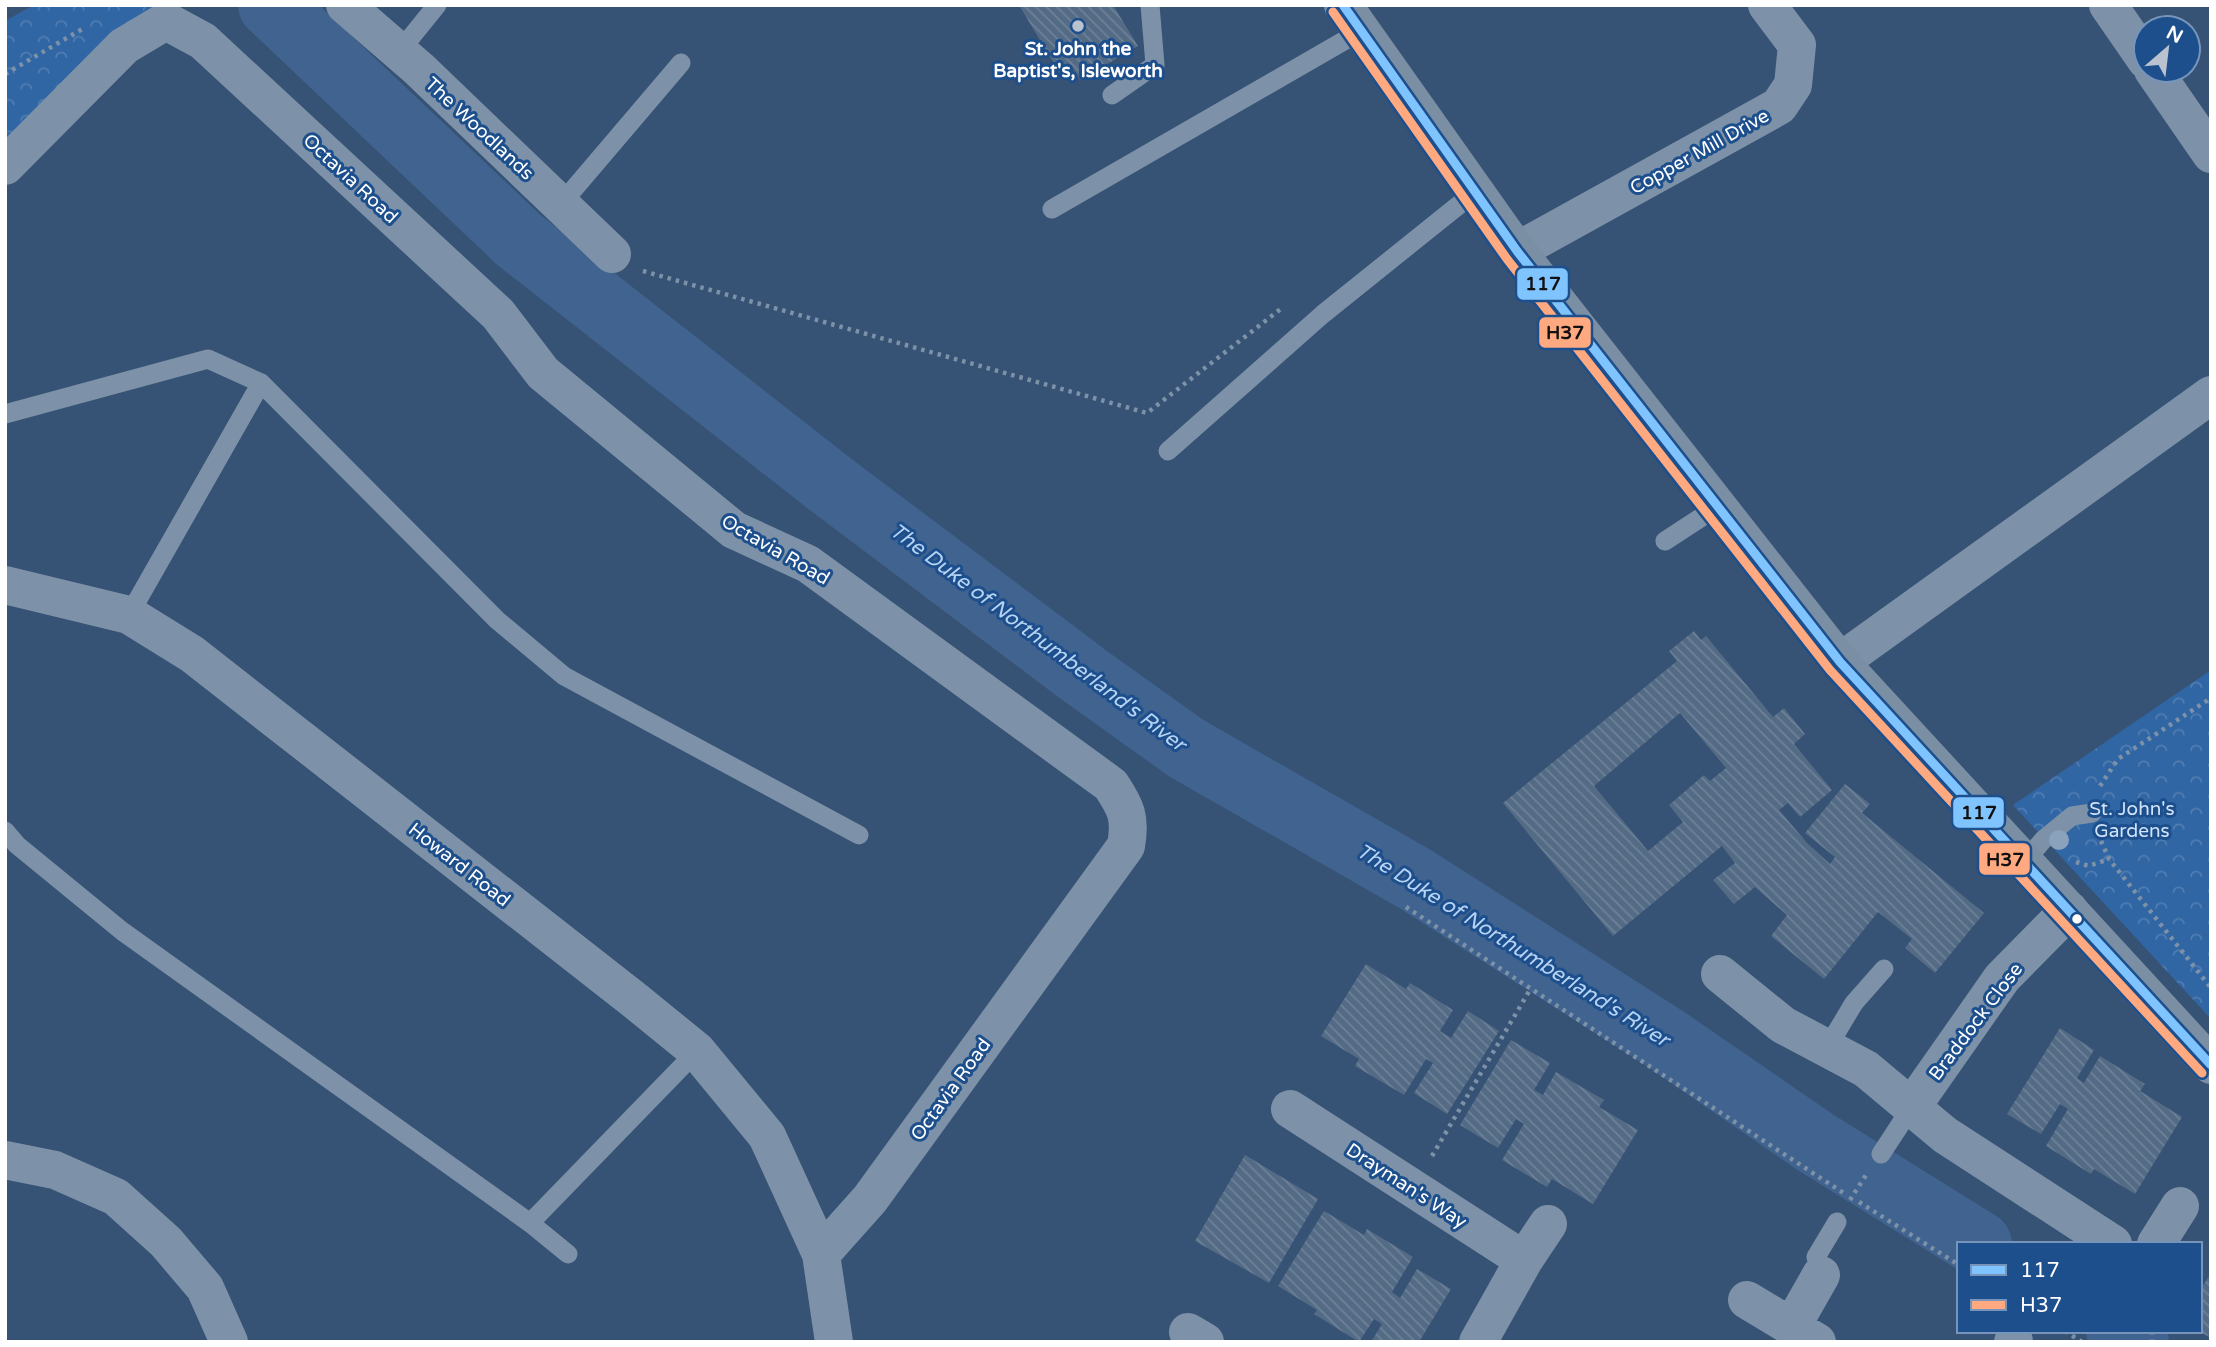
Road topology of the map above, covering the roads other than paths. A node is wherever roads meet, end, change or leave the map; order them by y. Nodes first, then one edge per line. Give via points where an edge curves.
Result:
1 (345, 5) edge
2 (437, 5) edge
3 (1150, 5) edge
4 (1767, 5) edge
5 (2108, 5) edge
6 (1352, 18) edge
7 (2132, 40) edge
8 (399, 52) junction
9 (681, 63) dead end
10 (2163, 84) edge
11 (1112, 95) dead end
12 (2211, 154) edge
13 (5, 166) edge
14 (1475, 192) junction
15 (561, 204) junction
16 (1052, 209) dead end
17 (1517, 251) junction
18 (612, 254) road end
19 (261, 383) junction
20 (2211, 395) edge
21 (5, 414) edge
22 (1168, 452) dead end
23 (1717, 507) junction
24 (1665, 541) dead end
25 (5, 585) edge
26 (129, 615) junction
27 (1840, 662) junction
28 (2092, 813) road end
29 (859, 835) dead end
30 (9, 842) edge
31 (2024, 862) junction
32 (2069, 910) junction
33 (1884, 969) dead end
34 (1720, 974) dead end
35 (1827, 1048) junction
36 (697, 1051) junction
37 (2211, 1065) edge
38 (1913, 1105) junction
39 (1290, 1109) dead end
40 (1881, 1154) dead end
41 (5, 1160) edge
42 (2180, 1206) dead end
43 (1836, 1222) dead end
44 (530, 1223) junction
45 (1548, 1224) dead end
46 (2110, 1242) edge
47 (2158, 1242) edge
48 (568, 1254) dead end
49 (821, 1254) junction
50 (1524, 1260) junction
51 (1821, 1275) joint
52 (1747, 1300) dead end
53 (1805, 1334) edge
54 (229, 1342) edge
55 (834, 1342) edge
56 (1478, 1342) edge

1 - 8 street, The Woodlands
2 - 8 lane
3 - 11 lane via 1155,65
4 - 17 street, Copper Mill Drive via 1797,45 1793,85 1779,106
5 - 7 street
6 - 14 main road
6 - 16 lane
8 - 15 street, The Woodlands
9 - 15 lane
10 - 12 street
13 - 49 street, Octavia Road via 124,46 166,21 203,41 498,314 543,373 702,504 734,530 808,564 1111,785 1127,809 1126,846 870,1199
14 - 17 main road
14 - 22 lane via 1323,314
15 - 18 street, The Woodlands
17 - 23 main road
19 - 21 lane via 208,359
19 - 26 lane
19 - 29 lane via 497,620 564,676
20 - 27 street
23 - 24 lane
23 - 27 main road
25 - 26 street, Howard Road
26 - 36 street, Howard Road via 192,654
27 - 31 main road
28 - 31 lane via 2073,816
30 - 44 lane via 122,931
31 - 32 main road
32 - 37 main road
32 - 38 street, Braddock Close via 2002,978
33 - 35 lane via 1854,1003
34 - 35 street via 1783,1025
35 - 38 street via 1866,1069
36 - 44 lane
36 - 49 street, Howard Road via 767,1136
38 - 40 lane
38 - 46 street via 1945,1135
39 - 50 street, Drayman's Way
41 - 54 street via 55,1170 116,1197 166,1242 205,1288
42 - 47 street
43 - 51 lane via 1816,1256
44 - 48 lane
45 - 50 street
49 - 55 street, Howard Road
50 - 56 street
51 - 53 street
52 - 53 street

